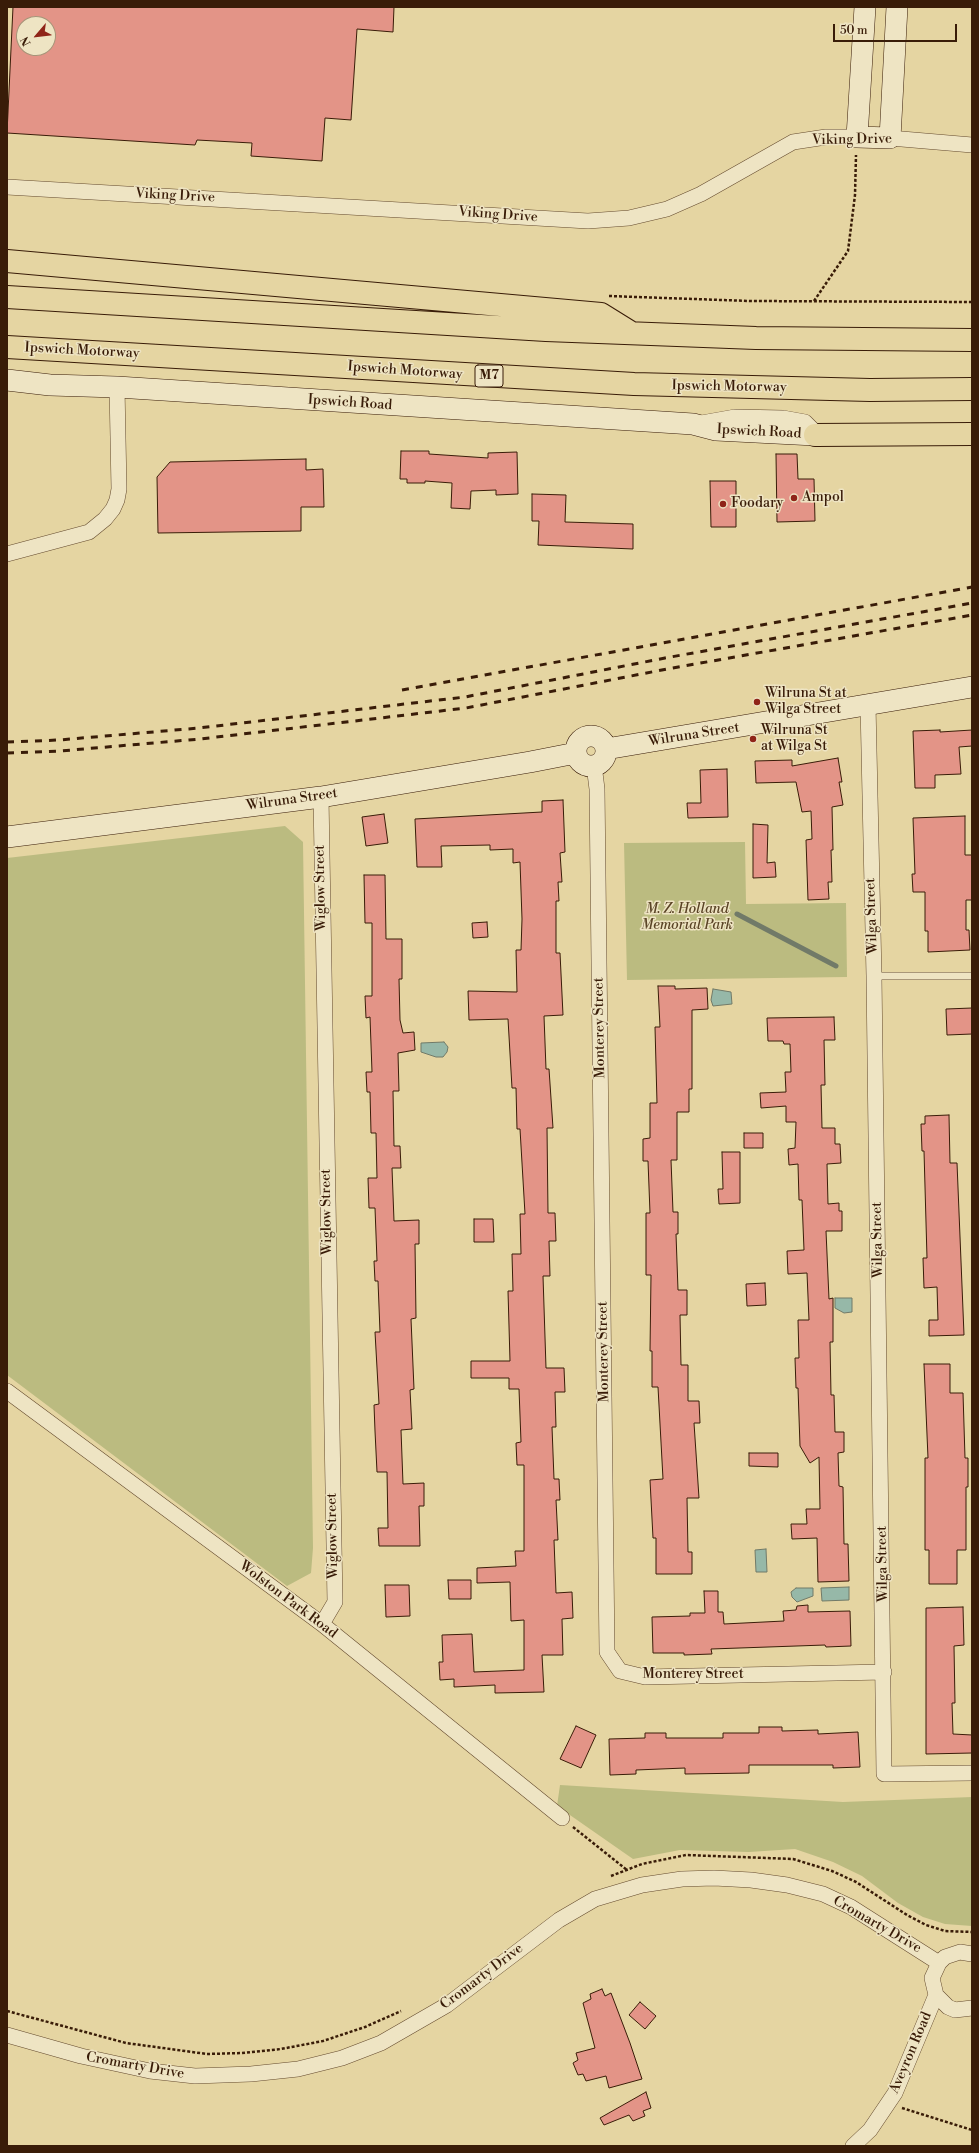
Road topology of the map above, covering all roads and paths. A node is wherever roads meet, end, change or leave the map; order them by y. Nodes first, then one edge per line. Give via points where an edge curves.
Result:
1 (865, 7) edge
2 (897, 7) edge
3 (856, 137) junction
4 (890, 138) junction
5 (972, 145) edge
6 (7, 187) edge
7 (7, 261) edge
8 (601, 295) dead end
9 (7, 297) edge
10 (814, 302) junction
11 (972, 302) edge
12 (632, 333) junction
13 (972, 340) edge
14 (7, 346) edge
15 (7, 380) edge
16 (117, 387) junction
17 (972, 389) edge
18 (972, 434) edge
19 (815, 435) joint
20 (7, 554) edge
21 (972, 687) edge
22 (868, 705) junction
23 (600, 757) junction
24 (320, 797) junction
25 (7, 837) edge
26 (874, 976) junction
27 (972, 976) edge
28 (7, 1391) edge
29 (322, 1624) junction
30 (884, 1672) junction
31 (972, 1773) edge
32 (562, 1818) joint
33 (606, 1878) dead end
34 (972, 1954) edge
35 (938, 1963) junction
36 (936, 1995) junction
37 (972, 2008) edge
38 (7, 2011) edge
39 (404, 2011) dead end
40 (7, 2035) edge
41 (887, 2104) junction
42 (972, 2130) edge
43 (853, 2146) edge

1 - 3 main road
2 - 4 main road
3 - 4 main road, Viking Drive
3 - 6 street, Viking Drive via 826,137 793,142 701,194 667,209 629,218 588,221
3 - 10 path via 854,195 848,250
4 - 5 street, Viking Drive
7 - 12 highway via 601,314
8 - 10 path
9 - 12 highway
10 - 11 path
12 - 13 highway via 756,338
14 - 17 highway, Ipswich Motorway / M7 via 634,384 870,390
15 - 16 main road, Ipswich Road via 50,385
16 - 19 main road, Ipswich Road via 693,424 716,430
16 - 20 street via 119,489 113,509 106,519 89,532
18 - 19 highway
21 - 22 main road, Wilruna Street
22 - 23 main road, Wilruna Street
22 - 26 street, Wilga Street
23 - 24 main road, Wilruna Street via 601,740 589,736 581,740 576,753
23 - 30 street, Monterey Street via 597,789 608,1652 620,1671 645,1677
24 - 25 main road, Wilruna Street
24 - 29 street, Wiglow Street via 335,1602
26 - 27 lane
26 - 30 street, Wilga Street
28 - 29 street, Wolston Park Road
29 - 32 street, Wolston Park Road
30 - 31 street, Wilga Street via 884,1774
32 - 33 path via 627,1870
34 - 35 street via 952,1953
35 - 36 street via 932,1978
35 - 40 street, Cromarty Drive via 857,1911 822,1894 787,1885 751,1880 682,1879 642,1885 595,1899 553,1925 447,2005 381,2043 342,2058 298,2069 195,2076 150,2071 81,2056
36 - 37 street via 948,2007 956,2010
36 - 41 street, Aveyron Road via 895,2092
38 - 39 path via 126,2043 207,2054 242,2054 323,2041
41 - 42 path
41 - 43 street, Aveyron Road via 870,2130

